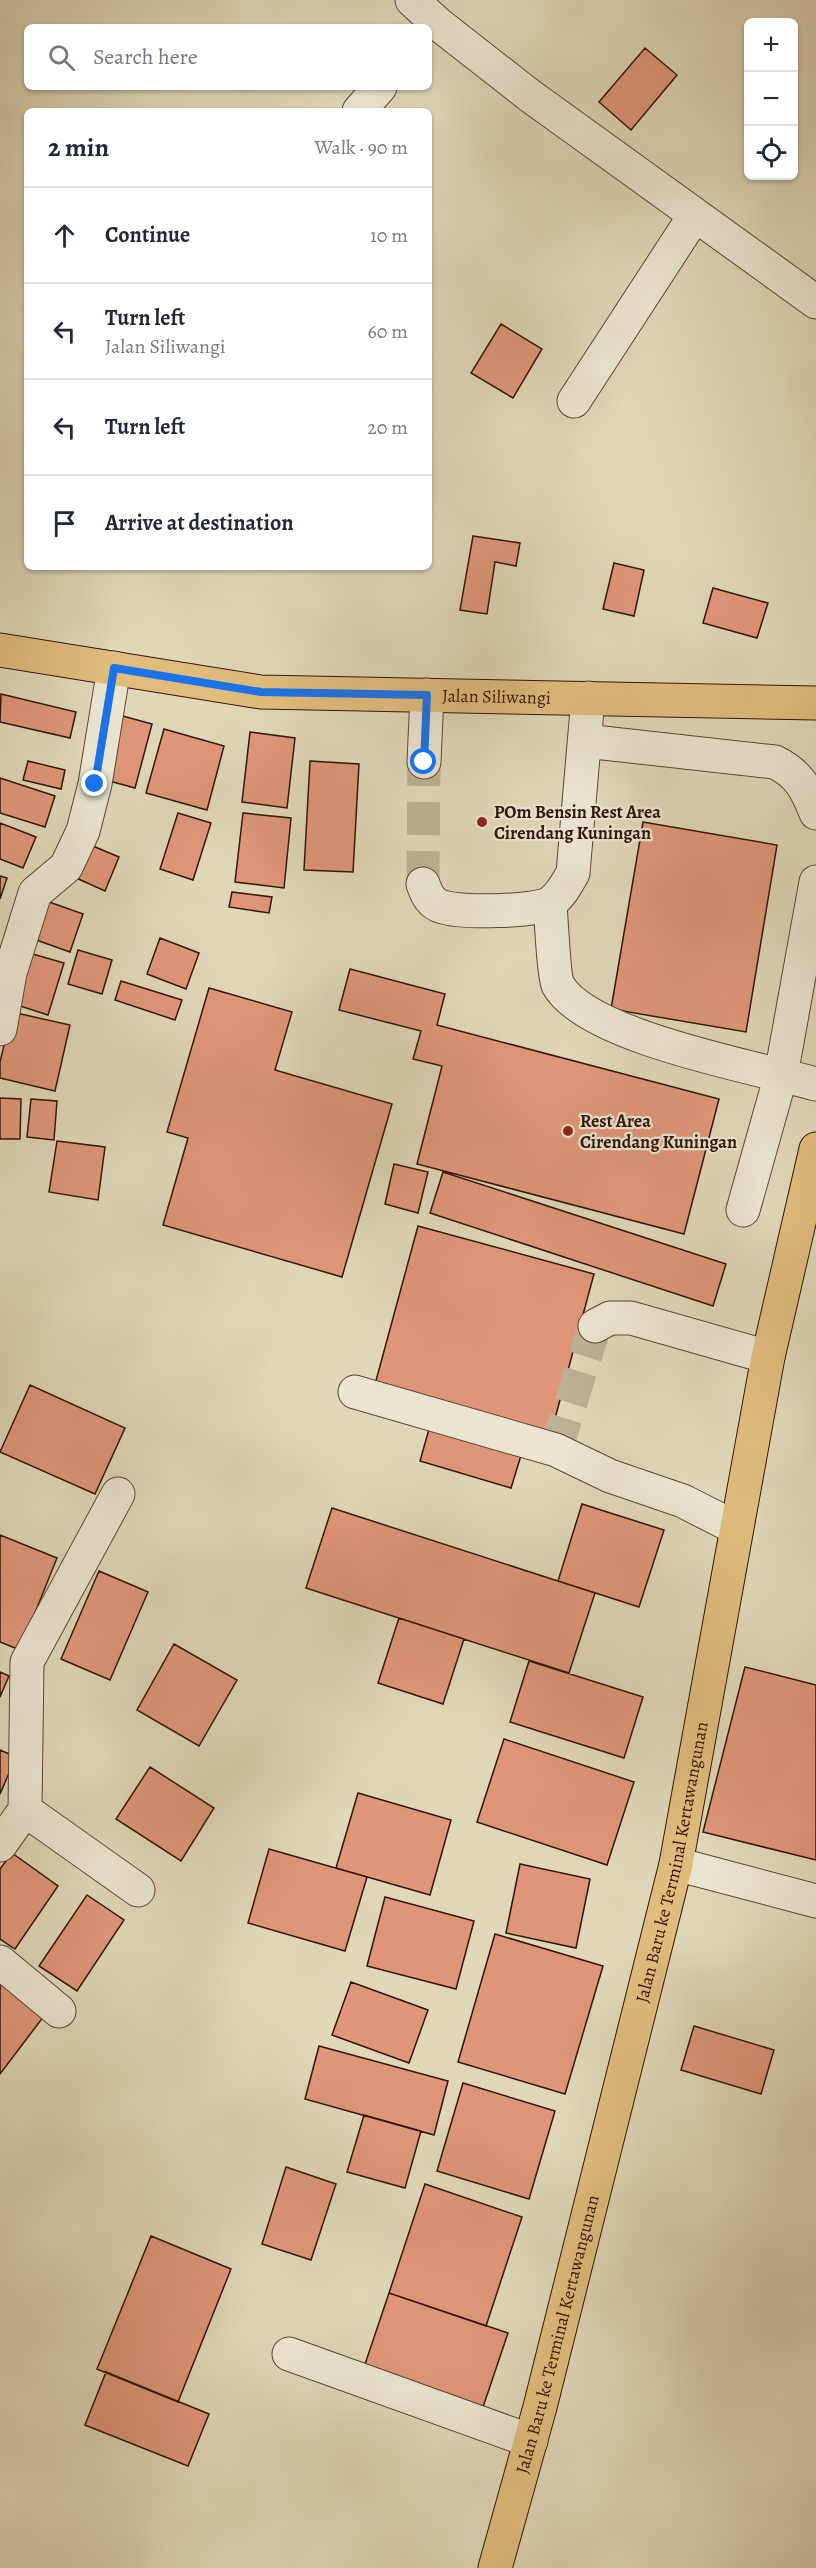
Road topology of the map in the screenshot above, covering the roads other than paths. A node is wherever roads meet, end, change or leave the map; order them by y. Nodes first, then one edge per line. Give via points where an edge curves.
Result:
1 (412, 0) edge
2 (431, 24) edge
3 (433, 27) edge
4 (377, 90) edge
5 (362, 108) edge
6 (696, 215) junction
7 (816, 302) edge
8 (574, 402) dead end
9 (0, 650) edge
10 (114, 668) junction
11 (427, 695) junction
12 (588, 698) junction
13 (816, 703) edge
14 (585, 741) junction
15 (424, 762) tunnel mouth
16 (816, 813) edge
17 (816, 882) edge
18 (423, 884) tunnel mouth
19 (550, 903) junction
20 (0, 1029) edge
21 (781, 1075) junction
22 (816, 1084) edge
23 (816, 1149) edge
24 (743, 1210) dead end
25 (595, 1326) dead end
26 (768, 1357) junction
27 (355, 1392) dead end
28 (118, 1494) dead end
29 (736, 1528) junction
30 (25, 1810) junction
31 (0, 1845) edge
32 (676, 1864) junction
33 (138, 1890) dead end
34 (816, 1900) edge
35 (0, 1962) edge
36 (59, 2011) dead end
37 (289, 2354) dead end
38 (531, 2441) junction
39 (495, 2568) edge

1 - 2 street
3 - 6 street
4 - 5 street
6 - 7 street
6 - 8 street
9 - 10 main road, Jalan Siliwangi
10 - 11 main road, Jalan Siliwangi via 261,692
10 - 20 street via 95,784 83,831 66,867 35,893 10,973
11 - 12 main road, Jalan Siliwangi
11 - 15 street
12 - 13 main road, Jalan Siliwangi
12 - 14 street
14 - 16 street via 775,762 791,770
14 - 19 street via 573,873
17 - 21 street
18 - 19 street via 431,901 444,908 526,909
19 - 21 street via 557,984 581,1010 659,1044
21 - 22 street
21 - 24 street
23 - 26 main road, Jalan Baru ke Terminal Kertawangunan
25 - 26 street via 610,1318 631,1318
26 - 29 main road, Jalan Baru ke Terminal Kertawangunan
27 - 29 street via 556,1450 610,1476 683,1501
28 - 30 street via 27,1662
29 - 32 main road, Jalan Baru ke Terminal Kertawangunan
30 - 31 street
30 - 33 street
32 - 34 street
32 - 38 main road, Jalan Baru ke Terminal Kertawangunan
35 - 36 street
37 - 38 street
38 - 39 main road, Jalan Baru ke Terminal Kertawangunan

